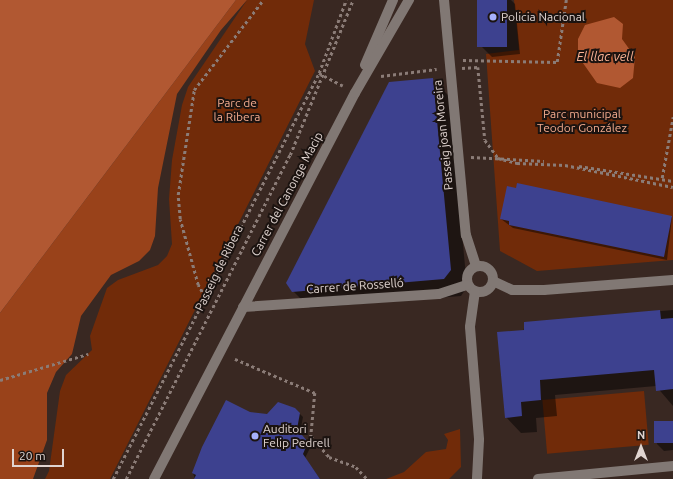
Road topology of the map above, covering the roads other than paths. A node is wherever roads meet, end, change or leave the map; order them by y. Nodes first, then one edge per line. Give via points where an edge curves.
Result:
1 (393, 0) edge
2 (409, 0) edge
3 (433, 0) edge
4 (444, 3) edge
5 (355, 93) junction
6 (476, 266) junction
7 (673, 280) edge
8 (493, 281) junction
9 (471, 288) junction
10 (243, 307) junction
11 (673, 466) edge
12 (154, 479) edge
13 (477, 479) edge
14 (538, 479) edge

1 - 5 street
2 - 5 street
3 - 4 street
4 - 6 street, Passeig joan Moreira via 466,235
5 - 10 street, Carrer del Canonge Macip
6 - 8 street via 490,270
6 - 9 street via 467,274
7 - 8 street via 544,290 512,290
8 - 9 street via 487,290
9 - 10 street, Carrer de Rosselló via 440,294
9 - 13 street via 470,327 479,440
10 - 12 street
11 - 14 street

